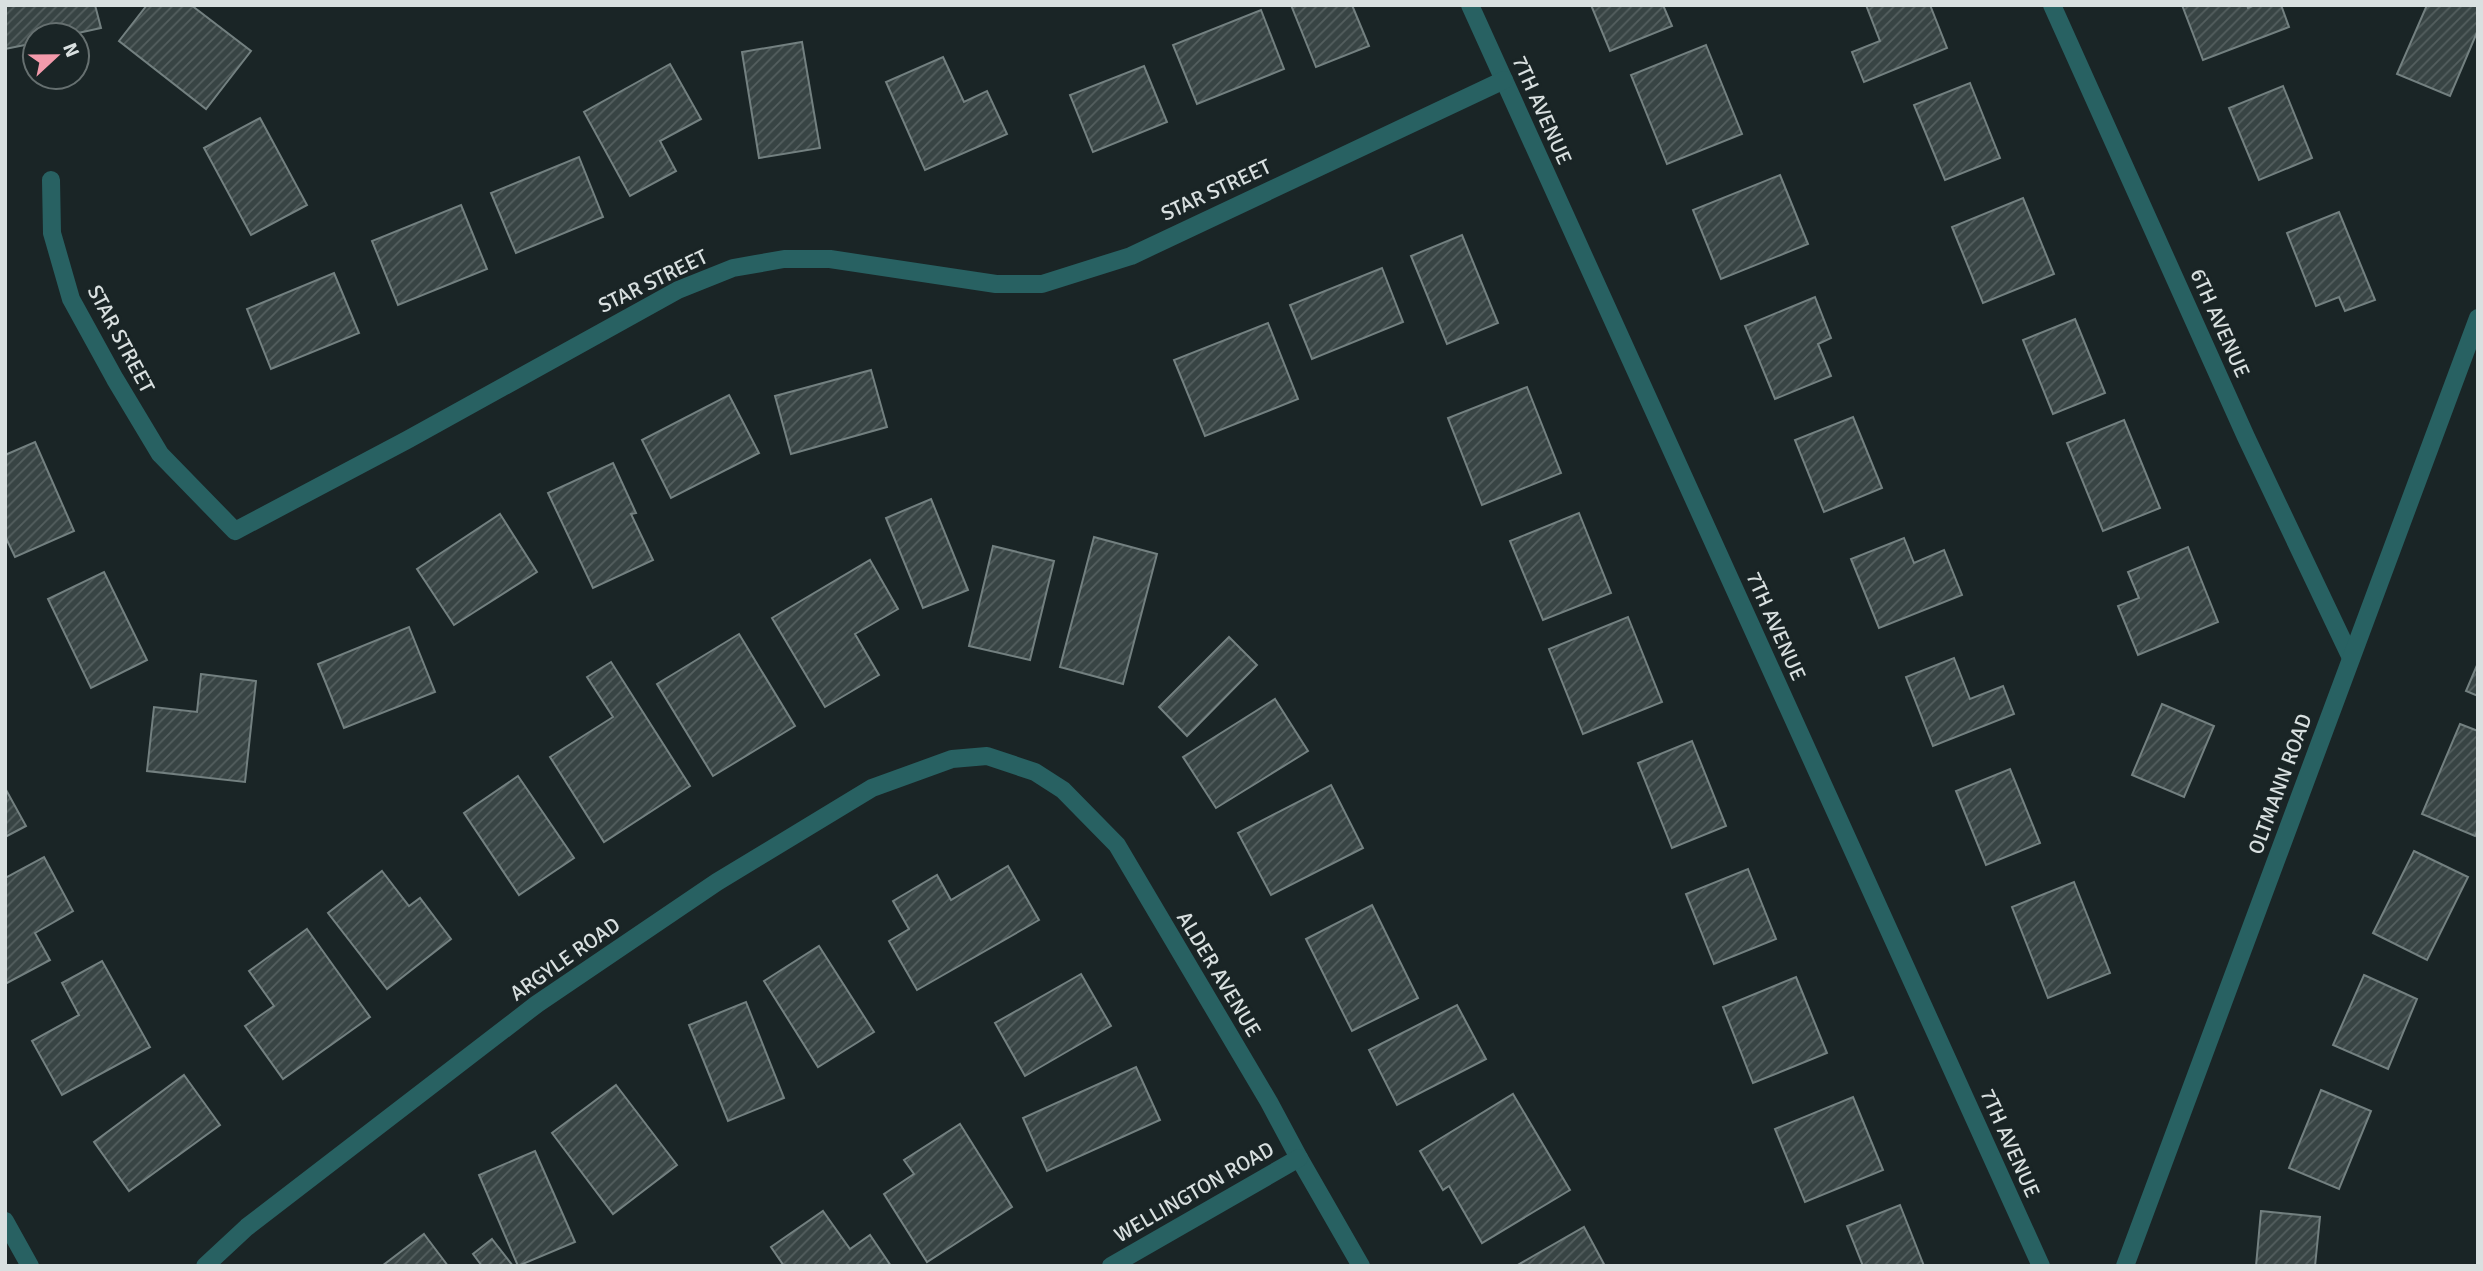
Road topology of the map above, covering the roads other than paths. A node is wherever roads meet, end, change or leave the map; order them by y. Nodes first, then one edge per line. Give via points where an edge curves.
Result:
1 (1470, 5) edge
2 (2052, 5) edge
3 (1504, 80) junction
4 (51, 180) dead end
5 (2478, 318) edge
6 (2351, 658) junction
7 (987, 756) joint
8 (1298, 1158) junction
9 (5, 1221) edge
10 (30, 1266) edge
11 (205, 1266) edge
12 (1111, 1266) edge
13 (1361, 1266) edge
14 (2040, 1266) edge
15 (2126, 1266) edge

1 - 3 street, 7TH AVENUE
2 - 6 street, 6TH AVENUE
3 - 4 street, STAR STREET via 1131,256 1042,284 996,284 830,259 784,259 733,268 678,290 235,531 160,454 71,299 52,233
3 - 14 street, 7TH AVENUE
5 - 6 street, OLTMANN ROAD
6 - 15 street, OLTMANN ROAD
7 - 8 street, ALDER AVENUE via 1035,772 1063,790 1117,845
7 - 11 street, ARGYLE ROAD via 952,759 872,789 717,882 537,1004 247,1227
8 - 12 street, WELLINGTON ROAD
8 - 13 street, ALDER AVENUE
9 - 10 street

